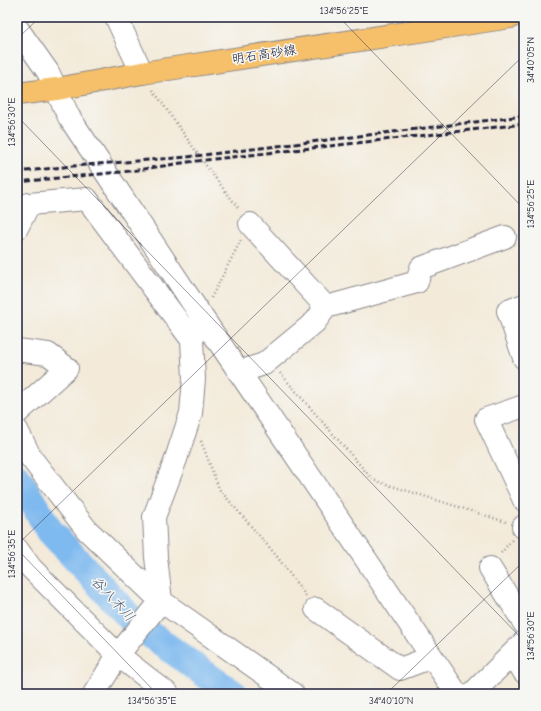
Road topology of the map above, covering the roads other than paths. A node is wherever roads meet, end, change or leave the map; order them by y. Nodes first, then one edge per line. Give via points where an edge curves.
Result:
1 (116, 17) edge
2 (511, 17) edge
3 (17, 28) edge
4 (142, 73) junction
5 (56, 89) junction
6 (17, 94) edge
7 (250, 224) road end
8 (17, 228) edge
9 (505, 237) dead end
10 (524, 305) edge
11 (326, 307) junction
12 (202, 317) junction
13 (192, 340) junction
14 (17, 350) edge
15 (524, 358) edge
16 (239, 372) junction
17 (524, 406) edge
18 (17, 413) edge
19 (17, 430) edge
20 (524, 500) edge
21 (17, 549) edge
22 (490, 568) road end
23 (160, 601) junction
24 (316, 609) road end
25 (524, 623) edge
26 (519, 648) edge
27 (118, 655) junction
28 (432, 657) junction
29 (524, 672) edge
30 (94, 694) edge
31 (168, 694) edge
32 (293, 694) edge
33 (457, 694) edge
34 (472, 694) edge

1 - 4 street
2 - 4 main road, 明石高砂線
3 - 5 street via 48,72
4 - 5 main road, 明石高砂線
5 - 6 main road, 明石高砂線
5 - 12 street via 69,117
7 - 11 street
8 - 13 street via 30,204 87,198
9 - 11 street via 420,268 417,282
10 - 15 street via 508,311
11 - 16 street via 315,322 264,364
12 - 13 street
12 - 16 street
13 - 23 street via 194,379 190,413 154,517
14 - 18 street via 48,354 67,368
16 - 28 street
17 - 20 street via 486,419
19 - 23 street via 31,458 87,530
21 - 27 street via 31,568
22 - 25 street
23 - 27 street
23 - 32 street
24 - 28 street via 400,669
26 - 29 street
26 - 34 street
27 - 30 street
27 - 31 street
28 - 33 street

